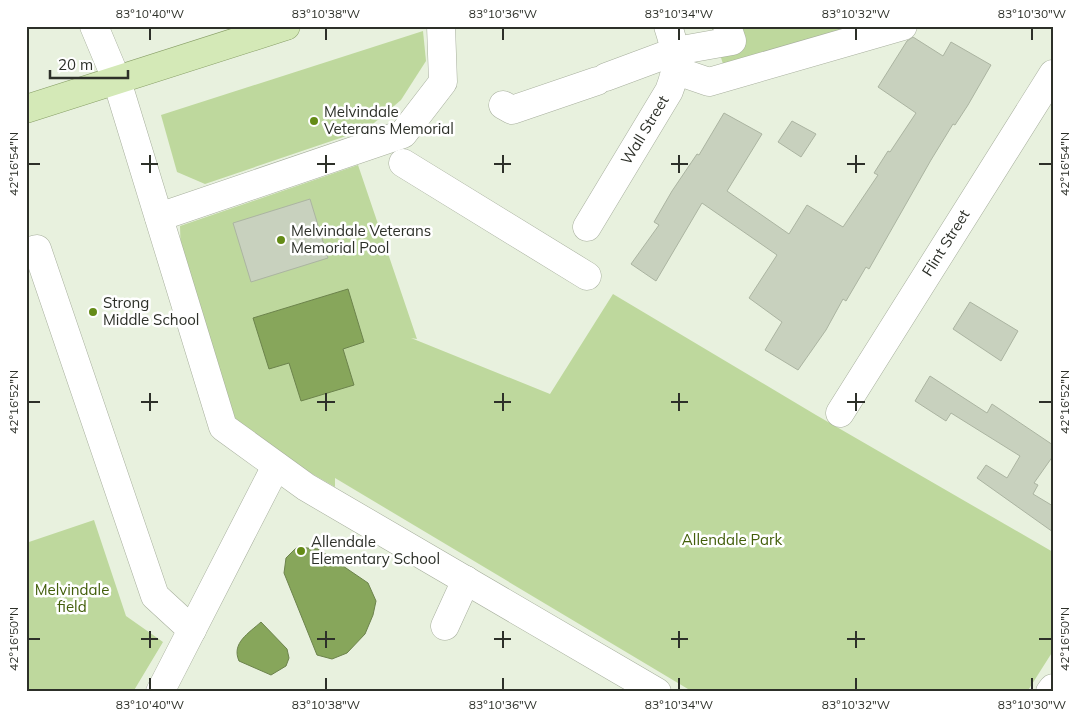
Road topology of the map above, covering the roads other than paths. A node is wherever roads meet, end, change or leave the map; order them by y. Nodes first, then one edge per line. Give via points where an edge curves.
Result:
1 (94, 26) edge
2 (286, 26) edge
3 (441, 26) edge
4 (727, 26) edge
5 (904, 26) edge
6 (674, 49) edge
7 (1053, 74) edge
8 (117, 81) junction
9 (503, 105) dead end
10 (26, 109) edge
11 (403, 163) dead end
12 (159, 217) junction
13 (587, 227) dead end
14 (26, 252) edge
15 (588, 276) dead end
16 (840, 412) dead end
17 (276, 466) junction
18 (466, 580) junction
19 (445, 626) dead end
20 (192, 630) junction
21 (1053, 688) edge
22 (160, 692) edge
23 (657, 692) edge
24 (1050, 692) edge

1 - 8 street
2 - 8 main road
3 - 12 street via 442,82 402,134
4 - 6 street via 732,41
5 - 6 street via 709,82
6 - 9 street via 512,110
6 - 13 street, Wall Street via 669,91
7 - 16 street, Flint Street
8 - 10 main road
8 - 12 street
11 - 15 street
12 - 17 street via 223,428
14 - 20 street via 37,249 155,596
17 - 18 street via 306,487
17 - 20 street
18 - 19 street
18 - 23 street
20 - 22 street
21 - 24 street

